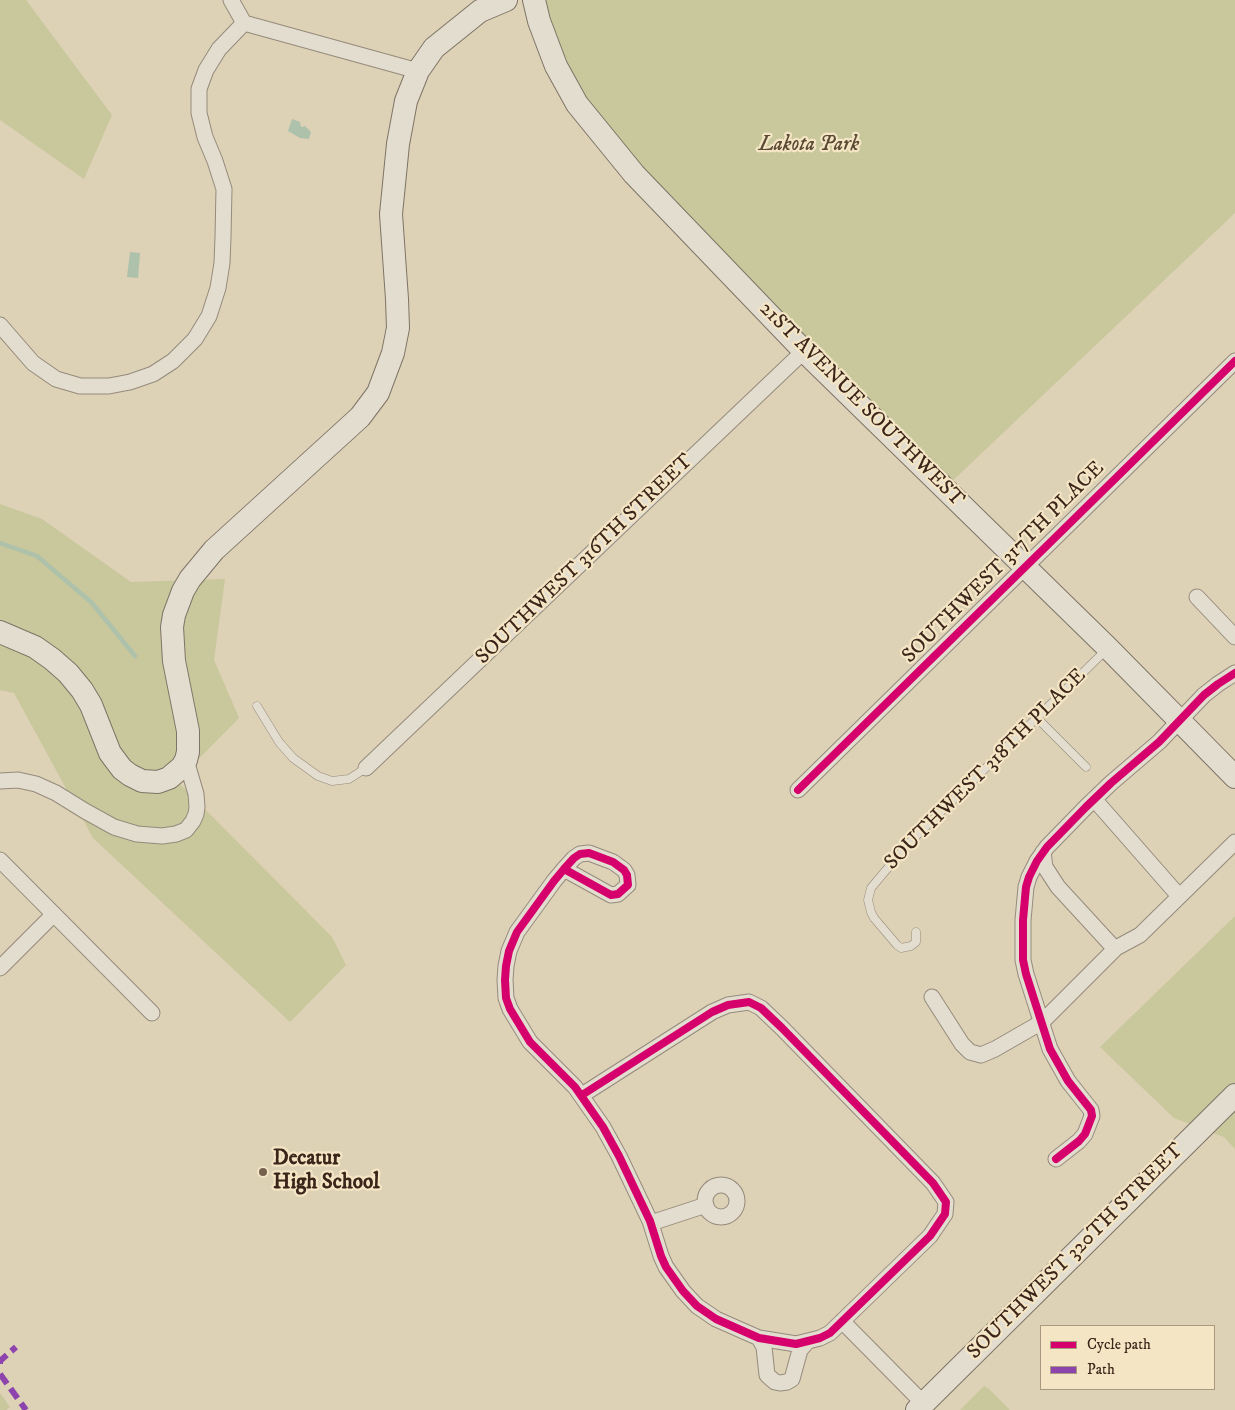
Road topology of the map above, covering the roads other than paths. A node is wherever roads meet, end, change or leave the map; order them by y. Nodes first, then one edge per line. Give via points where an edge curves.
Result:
1 (231, 0) edge
2 (506, 0) edge
3 (534, 0) edge
4 (244, 23) junction
5 (418, 71) junction
6 (0, 326) edge
7 (804, 351) junction
8 (1235, 360) edge
9 (1026, 566) junction
10 (1197, 597) dead end
11 (0, 632) edge
12 (1235, 637) edge
13 (1108, 648) junction
14 (1235, 673) edge
15 (257, 706) dead end
16 (1036, 717) junction
17 (1179, 720) junction
18 (186, 760) junction
19 (1086, 767) dead end
20 (366, 768) joint
21 (1235, 777) edge
22 (0, 781) edge
23 (798, 790) dead end
24 (1094, 798) junction
25 (1235, 842) edge
26 (1043, 852) junction
27 (0, 860) edge
28 (564, 869) dead end
29 (1179, 896) junction
30 (53, 915) junction
31 (916, 932) dead end
32 (1115, 949) junction
33 (0, 968) edge
34 (932, 997) dead end
35 (152, 1013) dead end
36 (1042, 1022) junction
37 (582, 1095) junction
38 (1235, 1095) edge
39 (1056, 1159) dead end
40 (706, 1206) dead end
41 (651, 1223) junction
42 (842, 1321) junction
43 (759, 1338) junction
44 (807, 1342) junction
45 (920, 1407) edge

1 - 4 street
2 - 5 main road via 480,11 457,29 434,48
3 - 7 main road, 21ST AVENUE SOUTHWEST via 538,21 556,66 577,104 634,174
4 - 5 street
4 - 6 street via 219,49 199,89 199,113 224,189 218,288 210,316 195,339 173,362 153,374 109,386 80,386 56,379 33,363
5 - 18 main road via 406,101 396,161 391,214 398,328 387,372 378,392 360,417 214,550 182,591 173,621 172,645 188,731
7 - 9 main road, 21ST AVENUE SOUTHWEST
7 - 20 street, SOUTHWEST 316TH STREET
8 - 9 street, SOUTHWEST 317TH PLACE
9 - 13 main road, 21ST AVENUE SOUTHWEST
9 - 23 street, SOUTHWEST 317TH PLACE
10 - 12 street
11 - 18 main road via 44,652 75,681 96,715 110,753 130,775 142,781 164,780
13 - 16 lane, SOUTHWEST 318TH PLACE
13 - 17 main road, 21ST AVENUE SOUTHWEST
14 - 17 street via 1218,684
15 - 20 lane via 279,742 293,758 318,776 332,781 349,779
16 - 19 lane
16 - 31 lane, SOUTHWEST 318TH PLACE via 908,844 871,888 868,900 871,912 897,945 901,948 911,946 916,942
17 - 21 main road, 21ST AVENUE SOUTHWEST
17 - 24 street via 1159,742
18 - 22 street via 196,794 196,814 186,830 162,836 137,834 114,827 56,792 36,784
24 - 26 street
24 - 29 street
25 - 29 street
26 - 32 street via 1045,868 1058,887
26 - 36 street via 1029,876 1023,920 1023,960
27 - 30 street
28 - 37 street via 517,932 509,951 506,998 523,1033
29 - 32 street via 1140,935
30 - 33 street
30 - 35 street
32 - 36 street
34 - 36 street via 962,1044 976,1054 995,1049
36 - 39 street via 1059,1065 1092,1116 1085,1134
37 - 41 street via 619,1156
37 - 42 street via 712,1012 728,1005 749,1002 761,1008 913,1162 939,1190 947,1205 942,1220 930,1236
38 - 45 main road, SOUTHWEST 320TH STREET
40 - 41 street
41 - 43 street via 660,1256 690,1299 716,1319
42 - 44 street via 830,1333
42 - 45 street
43 - 44 street via 796,1344
43 - 44 street via 764,1347 767,1375 780,1383 792,1378 800,1350

